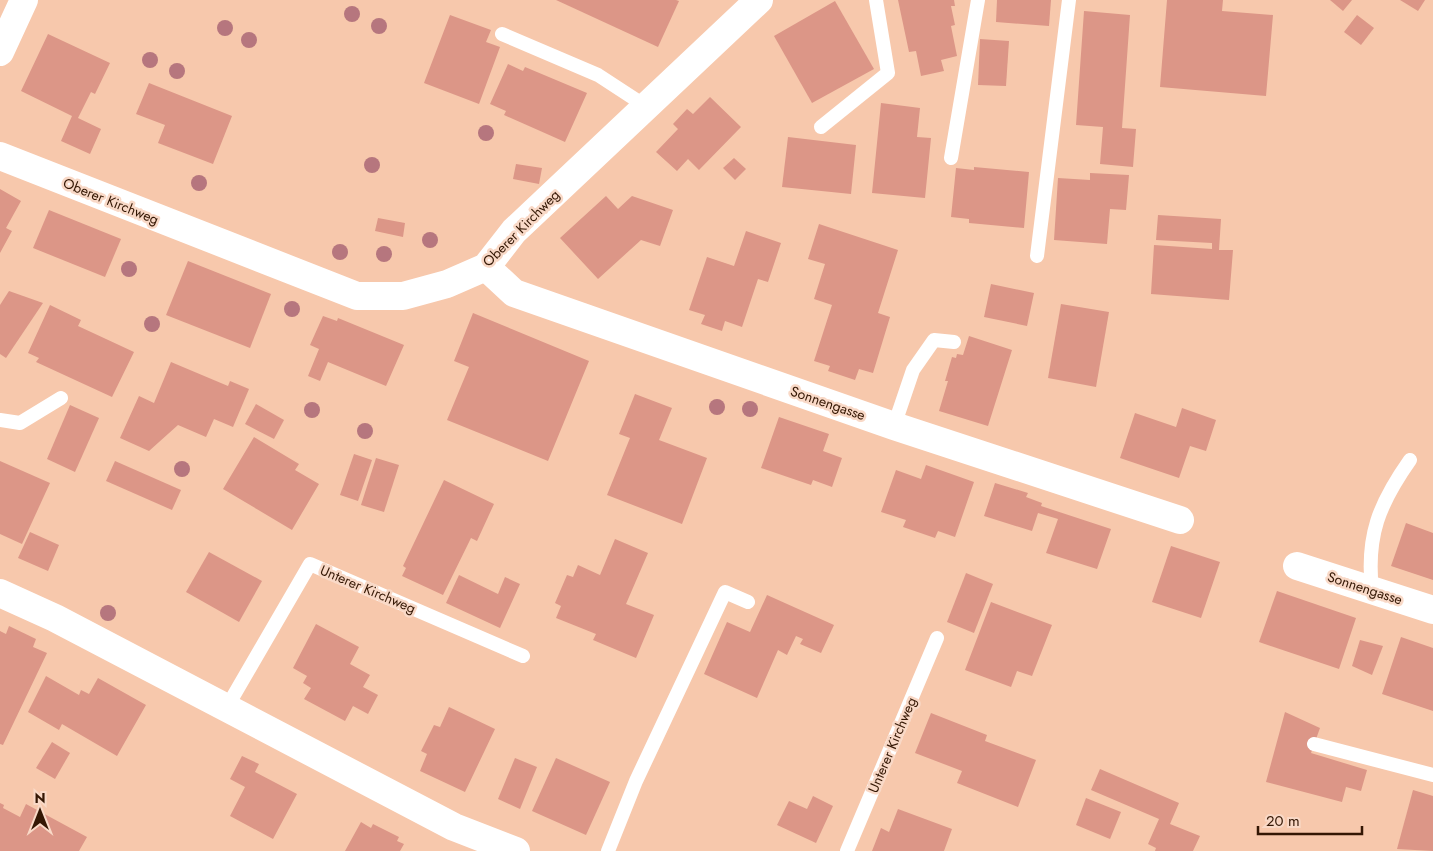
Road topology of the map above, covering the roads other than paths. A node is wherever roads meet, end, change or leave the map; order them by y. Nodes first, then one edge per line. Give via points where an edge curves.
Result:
1 (24, 0) edge
2 (759, 0) edge
3 (876, 0) edge
4 (978, 0) edge
5 (1069, 0) edge
6 (502, 34) dead end
7 (0, 52) edge
8 (647, 107) junction
9 (821, 127) dead end
10 (0, 156) edge
11 (951, 158) dead end
12 (1037, 256) dead end
13 (486, 267) junction
14 (954, 342) dead end
15 (61, 398) dead end
16 (0, 420) edge
17 (894, 426) junction
18 (1410, 460) dead end
19 (1180, 520) dead end
20 (1297, 566) dead end
21 (1372, 590) junction
22 (0, 593) edge
23 (748, 602) dead end
24 (1433, 610) edge
25 (937, 638) dead end
26 (523, 656) dead end
27 (227, 707) junction
28 (1314, 744) dead end
29 (1433, 775) edge
30 (516, 851) edge
31 (608, 851) edge
32 (847, 851) edge

1 - 7 street
2 - 8 street, Oberer Kirchweg
3 - 9 lane via 888,73
4 - 11 lane
5 - 12 lane
6 - 8 lane via 598,75
8 - 13 street, Oberer Kirchweg via 514,231
10 - 13 street, Oberer Kirchweg via 358,296 403,296 447,284
13 - 17 street, Sonnengasse via 514,293
14 - 17 lane via 934,340 913,370
15 - 16 lane via 20,423
17 - 19 street, Sonnengasse
18 - 21 lane via 1389,489 1374,526 1370,569
20 - 21 street, Sonnengasse
21 - 24 street, Sonnengasse
22 - 27 street
23 - 31 lane via 724,592 636,781
25 - 32 lane, Unterer Kirchweg
26 - 27 lane, Unterer Kirchweg via 310,564
27 - 30 street via 454,827
28 - 29 lane

